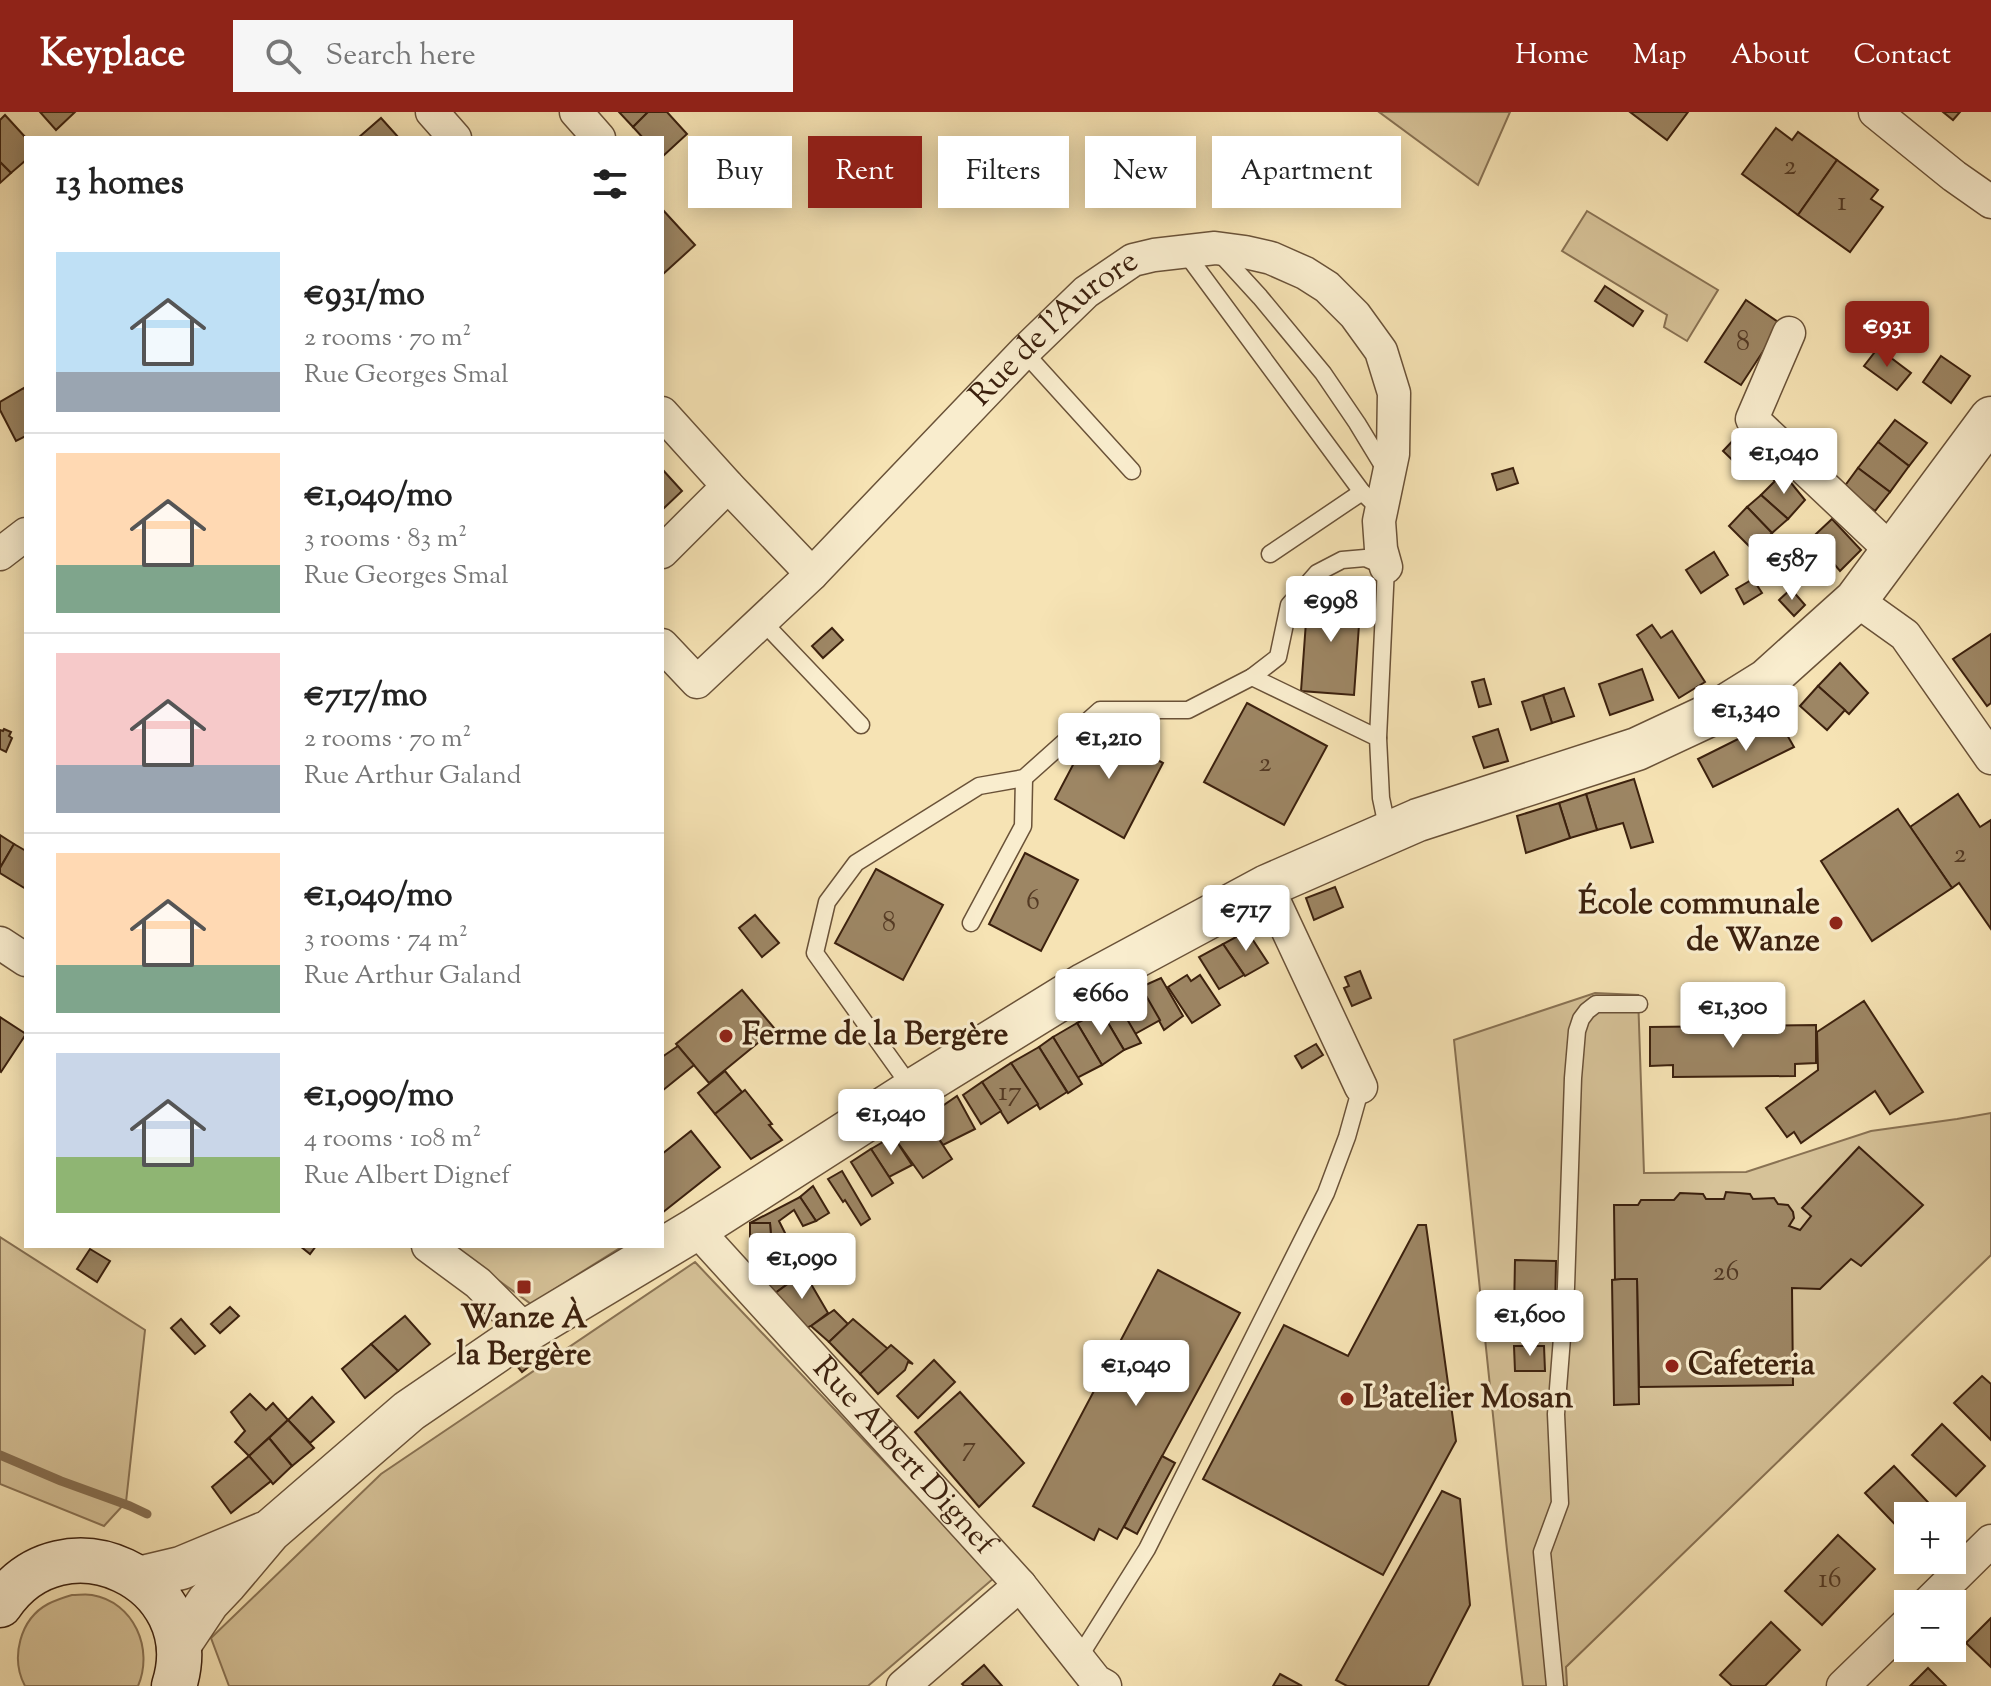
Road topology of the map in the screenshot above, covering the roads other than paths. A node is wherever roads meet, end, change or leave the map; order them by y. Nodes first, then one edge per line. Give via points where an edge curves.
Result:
1 (432, 112) edge
2 (576, 112) edge
3 (1875, 112) edge
4 (453, 136) edge
5 (597, 136) edge
6 (1991, 202) edge
7 (1215, 248) junction
8 (1180, 252) junction
9 (1789, 333) dead end
10 (1024, 352) junction
11 (664, 415) edge
12 (1984, 442) edge
13 (1132, 471) dead end
14 (728, 486) junction
15 (1377, 492) junction
16 (24, 536) edge
17 (664, 550) edge
18 (1893, 552) junction
19 (0, 554) edge
20 (1270, 554) dead end
21 (1386, 567) junction
22 (812, 574) junction
23 (1856, 600) junction
24 (762, 621) junction
25 (664, 647) edge
26 (1252, 677) junction
27 (861, 725) dead end
28 (1378, 738) junction
29 (1991, 758) edge
30 (1024, 778) junction
31 (1388, 833) junction
32 (1267, 886) junction
33 (971, 923) dead end
34 (0, 943) edge
35 (24, 959) edge
36 (1639, 1004) dead end
37 (1361, 1087) joint
38 (913, 1090) junction
39 (696, 1229) junction
40 (431, 1248) edge
41 (526, 1331) junction
42 (270, 1531) junction
43 (1991, 1541) edge
44 (139, 1578) junction
45 (1020, 1585) junction
46 (8, 1586) edge
47 (1941, 1590) edge
48 (1894, 1637) edge
49 (1078, 1659) junction
50 (179, 1674) edge
51 (903, 1686) edge
52 (1105, 1686) edge
53 (1555, 1686) edge
54 (1843, 1686) edge

1 - 4 street
2 - 5 street
3 - 6 street
7 - 8 street, Rue de l'Aurore
7 - 15 lane via 1323,373 1357,423
7 - 15 street, Rue de l'Aurore via 1271,258 1305,273 1355,315 1381,351 1394,393 1393,454
8 - 10 street, Rue de l'Aurore via 1133,260 1086,292
8 - 15 lane
9 - 18 street via 1752,419
10 - 13 lane
10 - 22 street, Rue de l'Aurore
11 - 14 street
12 - 18 street
14 - 17 street
14 - 22 street
15 - 20 lane
15 - 21 street, Rue de l'Aurore
16 - 19 street
18 - 23 street
21 - 26 lane via 1365,558 1342,560 1317,573 1289,605 1278,657
21 - 28 lane
22 - 24 street, Rue de l'Aurore
23 - 29 street via 1905,635
23 - 31 street via 1767,680 1714,713 1637,749
24 - 25 street, Rue de l'Aurore via 697,682
24 - 27 lane
26 - 28 lane
26 - 30 lane via 1188,710 1100,710
28 - 31 lane
30 - 33 lane via 1023,826
30 - 38 lane via 979,786 856,863 827,902 815,953
31 - 32 street
32 - 37 street
32 - 38 street via 1085,984
34 - 35 street
36 - 53 lane via 1596,1004 1577,1031 1556,1414 1560,1503 1542,1552
37 - 49 lane via 1326,1193 1147,1549
38 - 39 street
39 - 41 street
39 - 45 street, Rue Albert Dignef
40 - 41 street via 478,1283
41 - 42 street via 409,1411
42 - 44 street via 181,1568
42 - 50 street via 208,1602
43 - 47 street
44 - 46 main road via 121,1568 81,1560 41,1569
44 - 50 main road via 166,1608 174,1627
45 - 49 street, Rue Albert Dignef
45 - 51 street
48 - 54 street
49 - 52 street, Rue Albert Dignef

